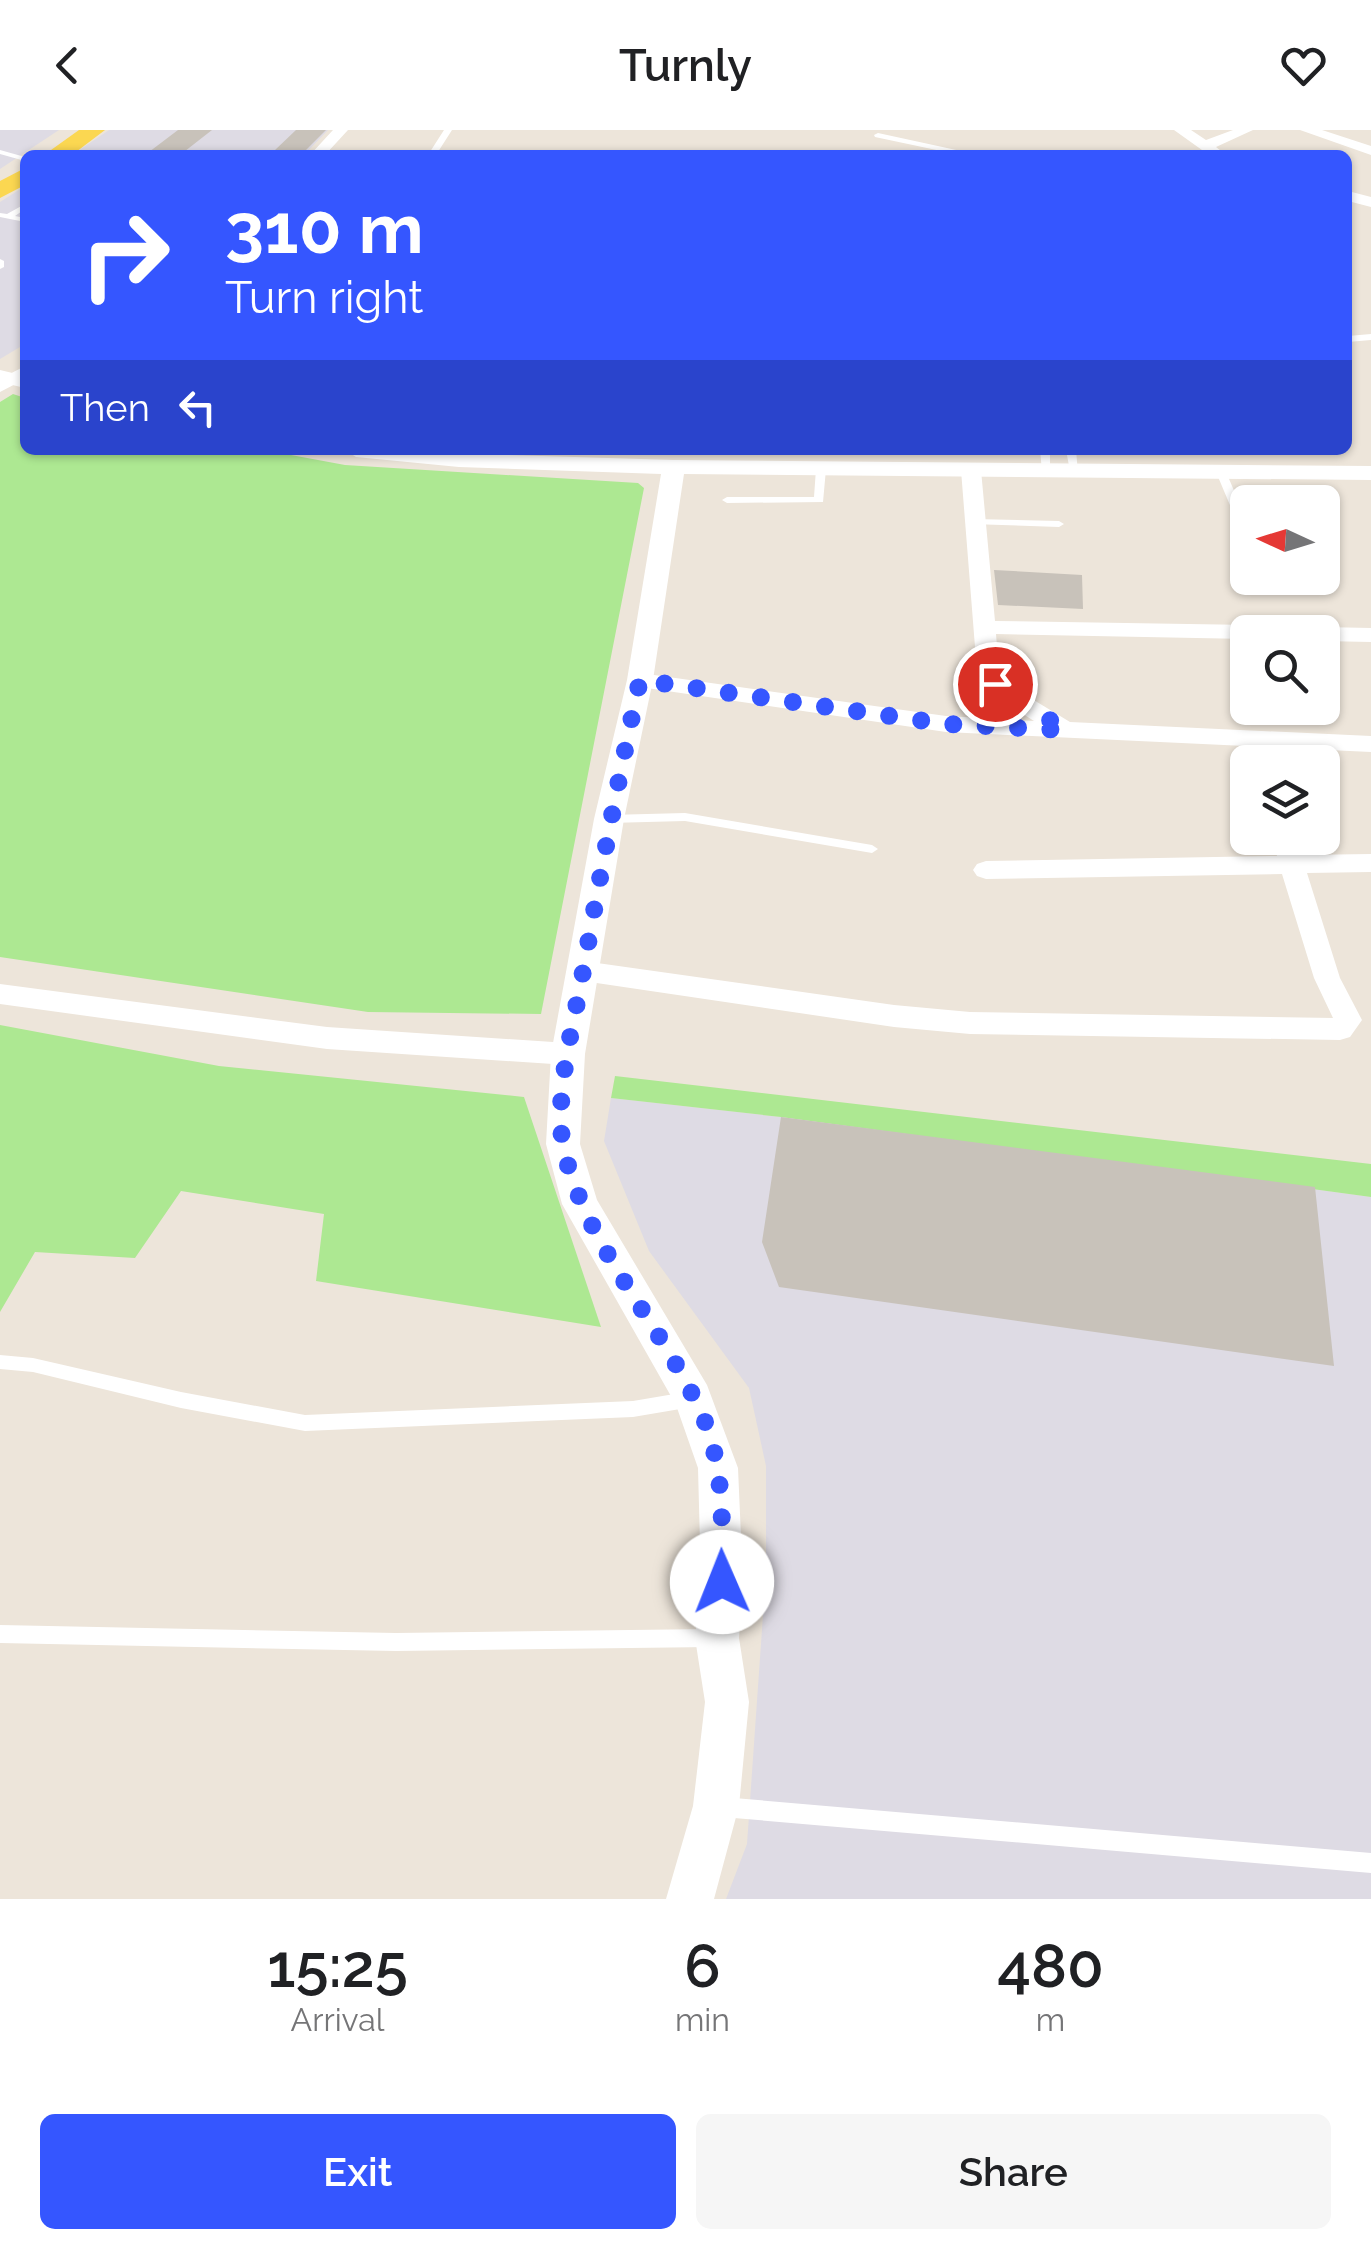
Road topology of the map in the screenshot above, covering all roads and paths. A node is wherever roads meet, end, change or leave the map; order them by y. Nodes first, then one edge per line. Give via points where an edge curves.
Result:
1 (73, 130) edge
2 (94, 130) edge
3 (341, 130) edge
4 (866, 130) edge
5 (1181, 130) edge
6 (1246, 130) edge
7 (1307, 130) edge
8 (878, 135) junction
9 (1204, 146) junction
10 (46, 150) edge
11 (64, 150) edge
12 (322, 150) edge
13 (920, 150) edge
14 (947, 150) edge
15 (1211, 150) edge
16 (1371, 151) edge
17 (20, 165) edge
18 (0, 180) edge
19 (408, 455) edge
20 (1046, 460) edge
21 (1073, 460) edge
22 (674, 467) junction
23 (821, 469) junction
24 (971, 470) junction
25 (1221, 472) junction
26 (1371, 473) edge
27 (1230, 493) edge
28 (727, 500) dead end
29 (974, 522) junction
30 (1059, 524) dead end
31 (984, 628) junction
32 (1230, 632) edge
33 (1340, 634) edge
34 (1371, 634) edge
35 (640, 680) junction
36 (1065, 730) junction
37 (1371, 744) edge
38 (1340, 746) edge
39 (1230, 748) edge
40 (609, 819) junction
41 (872, 849) dead end
42 (1289, 855) edge
43 (1371, 864) edge
44 (1292, 865) junction
45 (986, 870) dead end
46 (583, 971) junction
47 (0, 994) edge
48 (568, 1054) junction
49 (0, 1362) edge
50 (693, 1398) junction
51 (0, 1634) edge
52 (717, 1638) junction
53 (716, 1806) junction
54 (1371, 1863) edge
55 (690, 1899) edge

1 - 10 main road
2 - 11 main road
3 - 12 street
4 - 8 lane
5 - 9 street
6 - 9 street
7 - 16 street
8 - 13 lane
8 - 14 lane
9 - 15 street
17 - 18 main road
19 - 22 street
20 - 21 street
20 - 24 street
21 - 25 street
22 - 23 street
22 - 35 street
23 - 24 street
23 - 28 lane via 820,500
24 - 29 street
25 - 26 street
25 - 27 lane
29 - 30 lane
29 - 31 street
31 - 32 street
31 - 36 street via 995,684
33 - 34 street
35 - 36 street via 946,724
35 - 40 street
36 - 39 street
37 - 38 street
40 - 41 lane via 685,816
40 - 46 street
42 - 44 street
43 - 44 street
44 - 45 street
44 - 46 street via 1326,978 1348,1020 1340,1029 970,1022
46 - 48 street
47 - 48 street via 327,1038
48 - 50 street via 563,1144 580,1204
49 - 50 lane via 294,1422 633,1409
50 - 52 street via 721,1492
51 - 52 lane via 396,1642
52 - 53 street via 727,1702
53 - 54 lane
53 - 55 street

